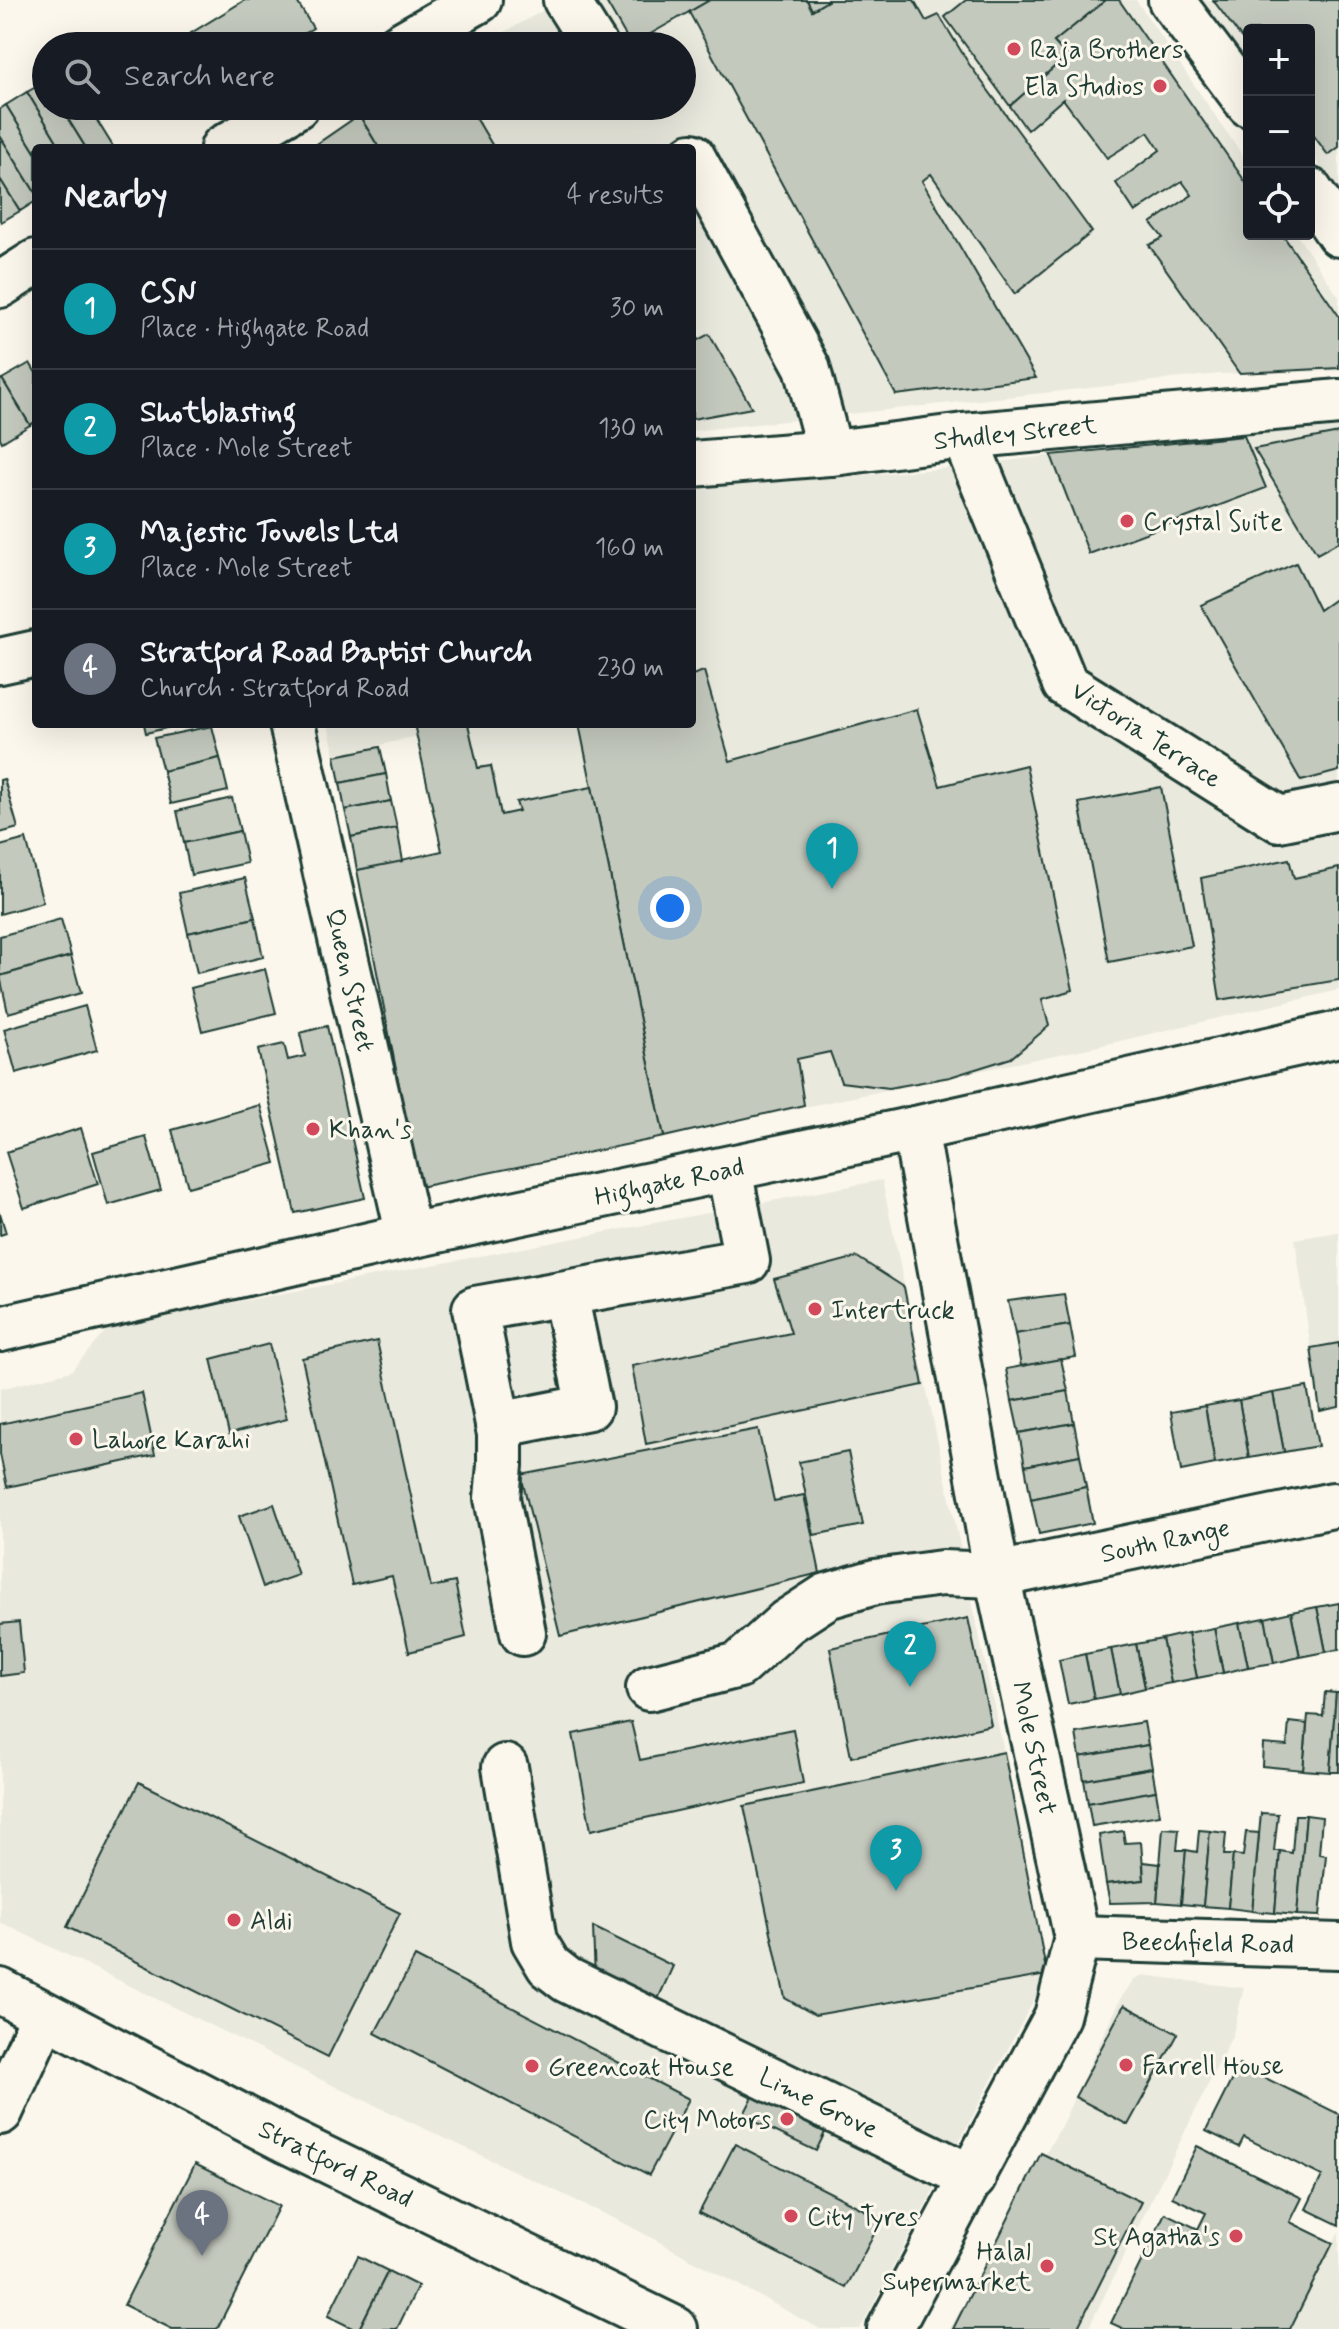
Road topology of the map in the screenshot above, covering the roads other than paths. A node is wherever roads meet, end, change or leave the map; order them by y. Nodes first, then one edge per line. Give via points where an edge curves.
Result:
1 (479, 0) edge
2 (566, 0) edge
3 (1171, 0) edge
4 (423, 32) edge
5 (586, 32) edge
6 (1243, 96) edge
7 (272, 120) edge
8 (230, 144) edge
9 (696, 163) edge
10 (1315, 199) edge
11 (1339, 234) edge
12 (32, 265) edge
13 (0, 285) edge
14 (1339, 402) edge
15 (964, 436) junction
16 (830, 453) junction
17 (696, 464) edge
18 (32, 654) edge
19 (0, 661) edge
20 (293, 728) edge
21 (1339, 807) edge
22 (1339, 1034) edge
23 (915, 1129) junction
24 (729, 1169) junction
25 (409, 1236) junction
26 (565, 1294) junction
27 (0, 1329) edge
28 (498, 1425) junction
29 (1333, 1505) dead end
30 (997, 1575) junction
31 (523, 1633) dead end
32 (649, 1688) dead end
33 (505, 1767) dead end
34 (1077, 1938) junction
35 (1339, 1946) edge
36 (0, 1991) edge
37 (44, 2016) junction
38 (0, 2112) edge
39 (973, 2178) junction
40 (675, 2329) edge
41 (890, 2329) edge

1 - 4 main road
2 - 5 main road
3 - 6 main road
7 - 8 main road
9 - 16 main road via 807,367
10 - 11 main road
12 - 13 main road
14 - 15 main road, Studley Street
15 - 16 main road, Studley Street
15 - 21 main road, Victoria Terrace via 1065,684 1279,819
16 - 17 main road, Studley Street
18 - 19 main road
20 - 25 main road, Queen Street
22 - 23 main road, Highgate Road
23 - 24 main road, Highgate Road
23 - 30 main road, Mole Street
24 - 25 main road, Highgate Road
24 - 26 main road via 747,1261
25 - 27 main road, Highgate Road
26 - 28 main road via 589,1407
26 - 28 main road via 475,1309
28 - 31 main road via 497,1498
29 - 30 main road, South Range
30 - 32 main road, South Range via 942,1573 875,1582 827,1596 787,1622 739,1665
30 - 34 main road, Mole Street
33 - 39 main road, Lime Grove via 534,1941 549,1966 567,1980
34 - 35 main road, Beechfield Road
34 - 39 main road, Mole Street via 1057,2016
36 - 37 main road, Stratford Road
37 - 38 main road
37 - 40 main road, Stratford Road
39 - 41 main road, Mole Street

